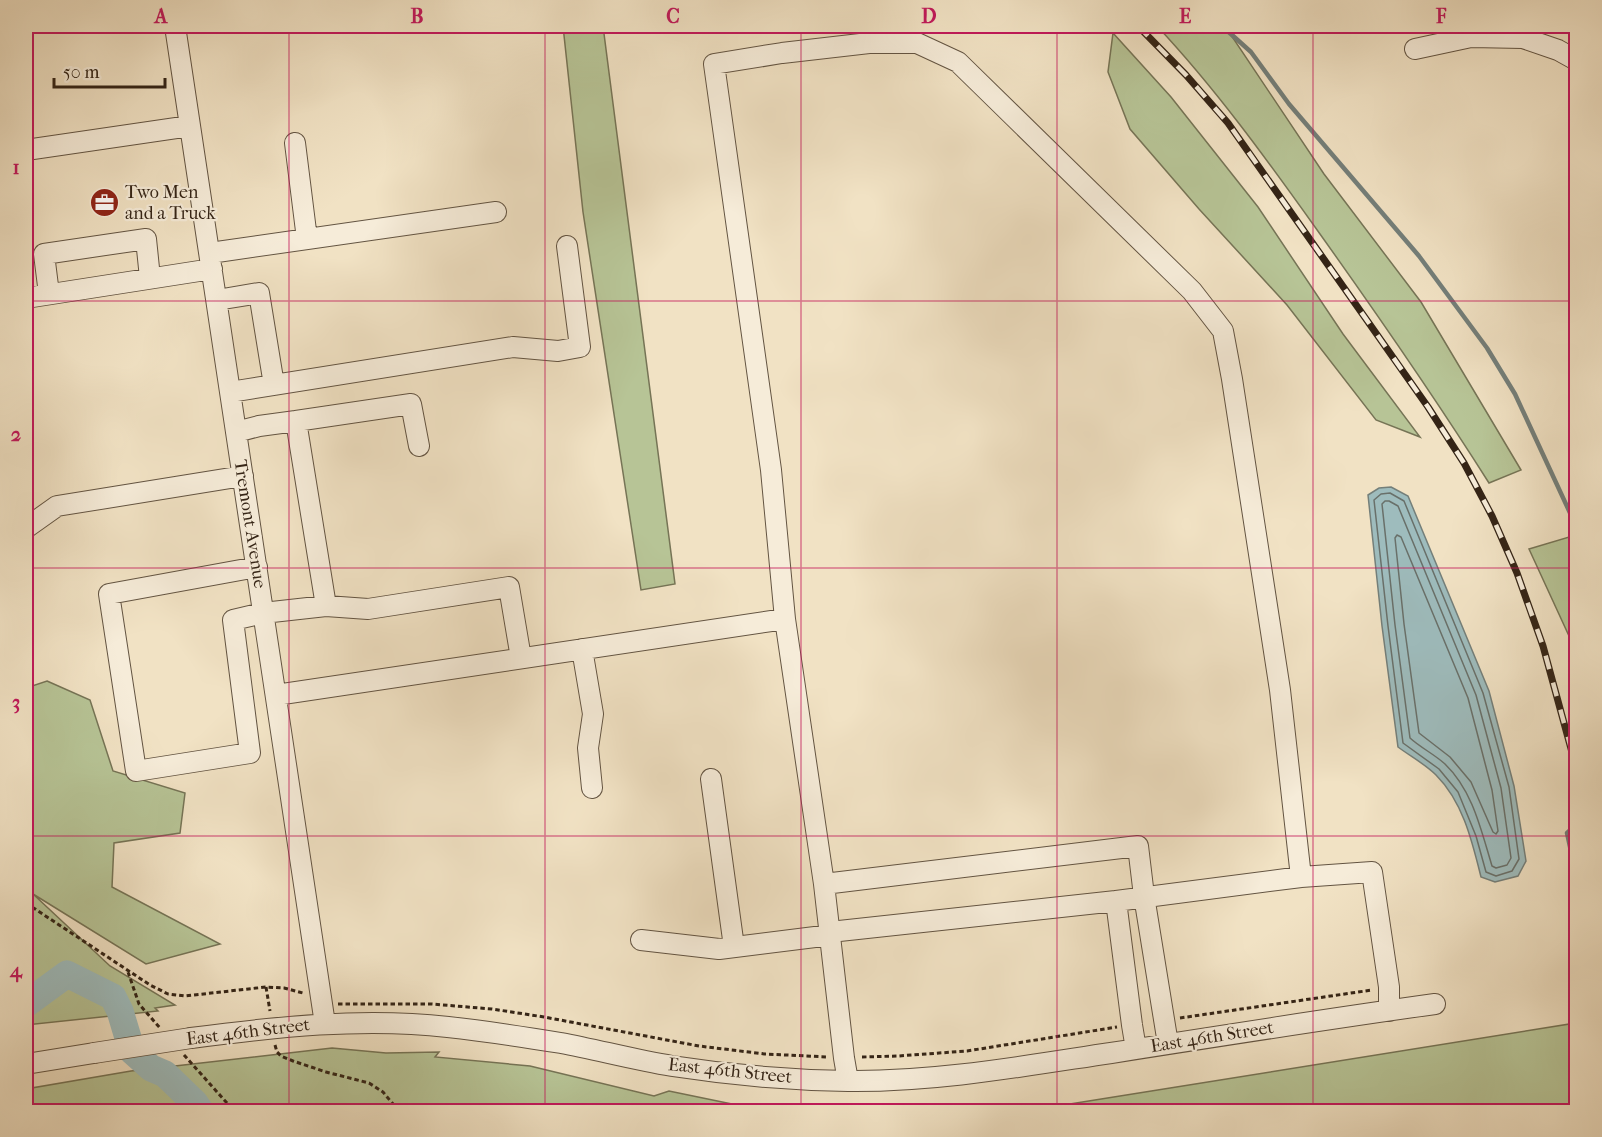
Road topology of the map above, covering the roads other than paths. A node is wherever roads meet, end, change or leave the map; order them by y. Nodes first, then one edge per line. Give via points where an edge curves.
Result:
1 (175, 26) edge
2 (1536, 34) edge
3 (1415, 49) dead end
4 (1576, 60) edge
5 (190, 126) junction
6 (295, 143) dead end
7 (26, 150) edge
8 (496, 212) dead end
9 (308, 240) junction
10 (567, 246) dead end
11 (211, 261) junction
12 (150, 278) junction
13 (49, 294) junction
14 (26, 298) edge
15 (217, 300) junction
16 (274, 385) junction
17 (230, 392) junction
18 (296, 421) junction
19 (236, 432) junction
20 (418, 446) dead end
21 (243, 476) junction
22 (26, 528) edge
23 (257, 567) junction
24 (326, 606) junction
25 (263, 613) junction
26 (785, 619) junction
27 (582, 649) junction
28 (521, 658) junction
29 (276, 694) junction
30 (711, 779) dead end
31 (592, 788) dead end
32 (1301, 877) junction
33 (824, 884) junction
34 (1144, 896) junction
35 (1116, 901) junction
36 (830, 934) junction
37 (641, 940) dead end
38 (734, 947) junction
39 (1435, 1004) dead end
40 (1389, 1011) junction
41 (325, 1024) junction
42 (1168, 1044) junction
43 (1137, 1049) junction
44 (26, 1064) edge
45 (848, 1081) junction

1 - 5 street, Tremont Avenue
2 - 3 street via 1523,38 1471,37
2 - 4 street
5 - 7 street
5 - 11 street, Tremont Avenue
6 - 9 street
8 - 9 street
9 - 11 street
10 - 16 street via 580,347 558,351 513,347
11 - 12 street
11 - 15 street, Tremont Avenue
12 - 13 street
12 - 13 street via 146,239 44,254
13 - 14 street
15 - 16 street via 260,293
15 - 17 street, Tremont Avenue
16 - 17 street
17 - 19 street, Tremont Avenue
18 - 19 street
18 - 20 street via 411,404
18 - 24 street
19 - 21 street, Tremont Avenue
21 - 22 street via 57,506
21 - 23 street, Tremont Avenue
23 - 25 street, Tremont Avenue
23 - 25 street via 109,594 136,771 249,753 233,620
24 - 25 street
24 - 28 street via 368,609 509,587
25 - 29 street, Tremont Avenue
26 - 27 street
26 - 32 street via 771,470 714,64 869,43 917,43 958,62 1192,291 1223,331 1280,690
26 - 33 street
27 - 28 street
27 - 31 street via 593,714 588,748
28 - 29 street
29 - 41 street, Tremont Avenue
30 - 38 street
32 - 34 street
32 - 40 street via 1372,872
33 - 34 street via 1138,846
33 - 36 street
34 - 35 street
34 - 42 street
35 - 36 street
35 - 43 street
36 - 38 street
36 - 45 street
37 - 38 street via 719,949
39 - 40 street, East 46th Street
40 - 42 street, East 46th Street
41 - 44 street, East 46th Street, bridge via 191,1038
41 - 45 street, East 46th Street via 447,1027 732,1074
42 - 43 street, East 46th Street
43 - 45 street, East 46th Street via 957,1075

